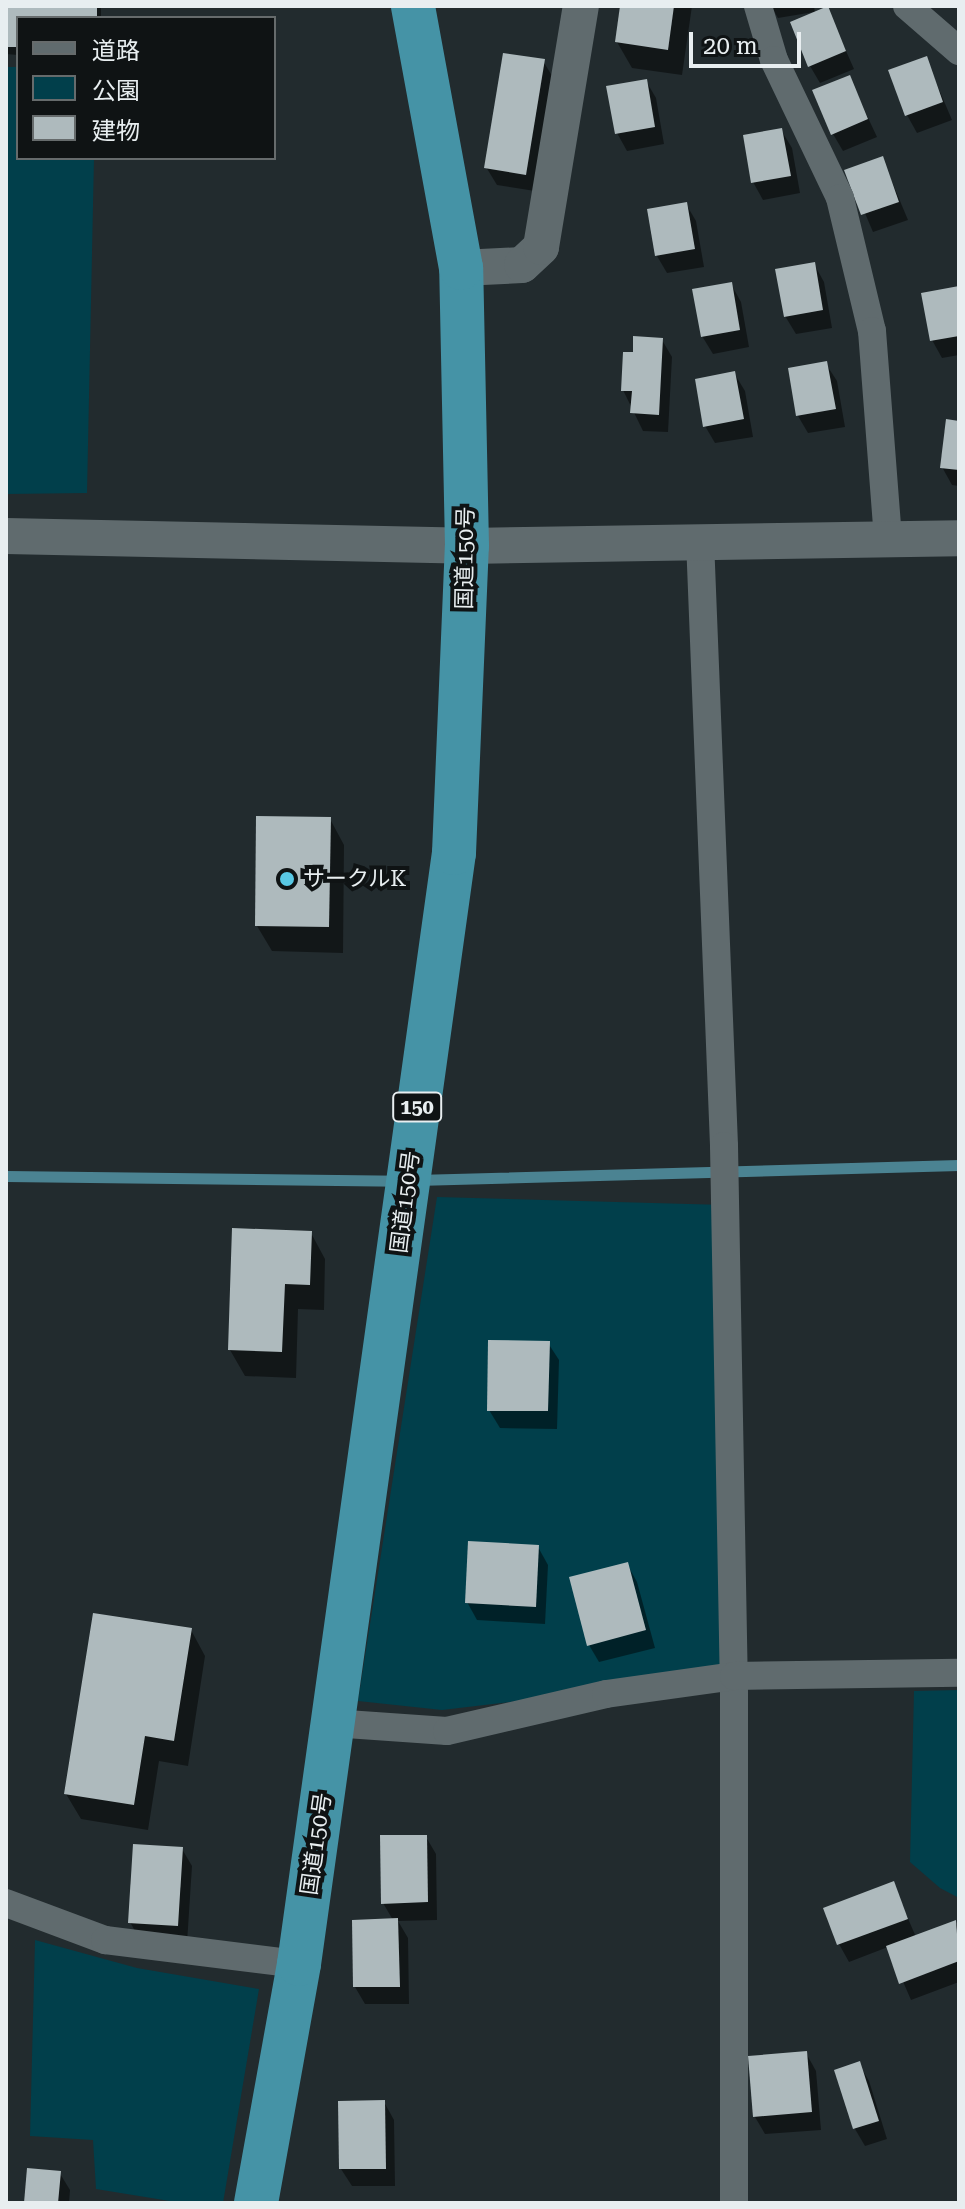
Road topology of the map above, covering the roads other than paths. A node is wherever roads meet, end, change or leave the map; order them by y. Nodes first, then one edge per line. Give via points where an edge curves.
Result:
1 (413, 6) edge
2 (581, 6) edge
3 (758, 6) edge
4 (907, 6) edge
5 (959, 51) edge
6 (461, 268) junction
7 (6, 536) edge
8 (959, 538) edge
9 (700, 540) junction
10 (888, 541) junction
11 (467, 546) junction
12 (959, 1673) edge
13 (734, 1676) junction
14 (332, 1723) junction
15 (6, 1903) edge
16 (299, 1964) junction
17 (256, 2203) edge
18 (734, 2203) edge

1 - 6 highway, 国道150号 / 150
2 - 6 street via 541,247 522,265
3 - 10 street via 774,60 840,198 872,331
4 - 5 street
6 - 11 highway, 国道150号 / 150
7 - 11 street
8 - 10 street
9 - 10 street
9 - 11 street
9 - 13 street via 724,1146
11 - 14 highway, 国道150号 / 150 via 454,853
12 - 13 street
13 - 14 street via 606,1694 447,1731
13 - 18 street
14 - 16 highway, 国道150号 / 150
15 - 16 street via 105,1940
16 - 17 highway, 国道150号 / 150

